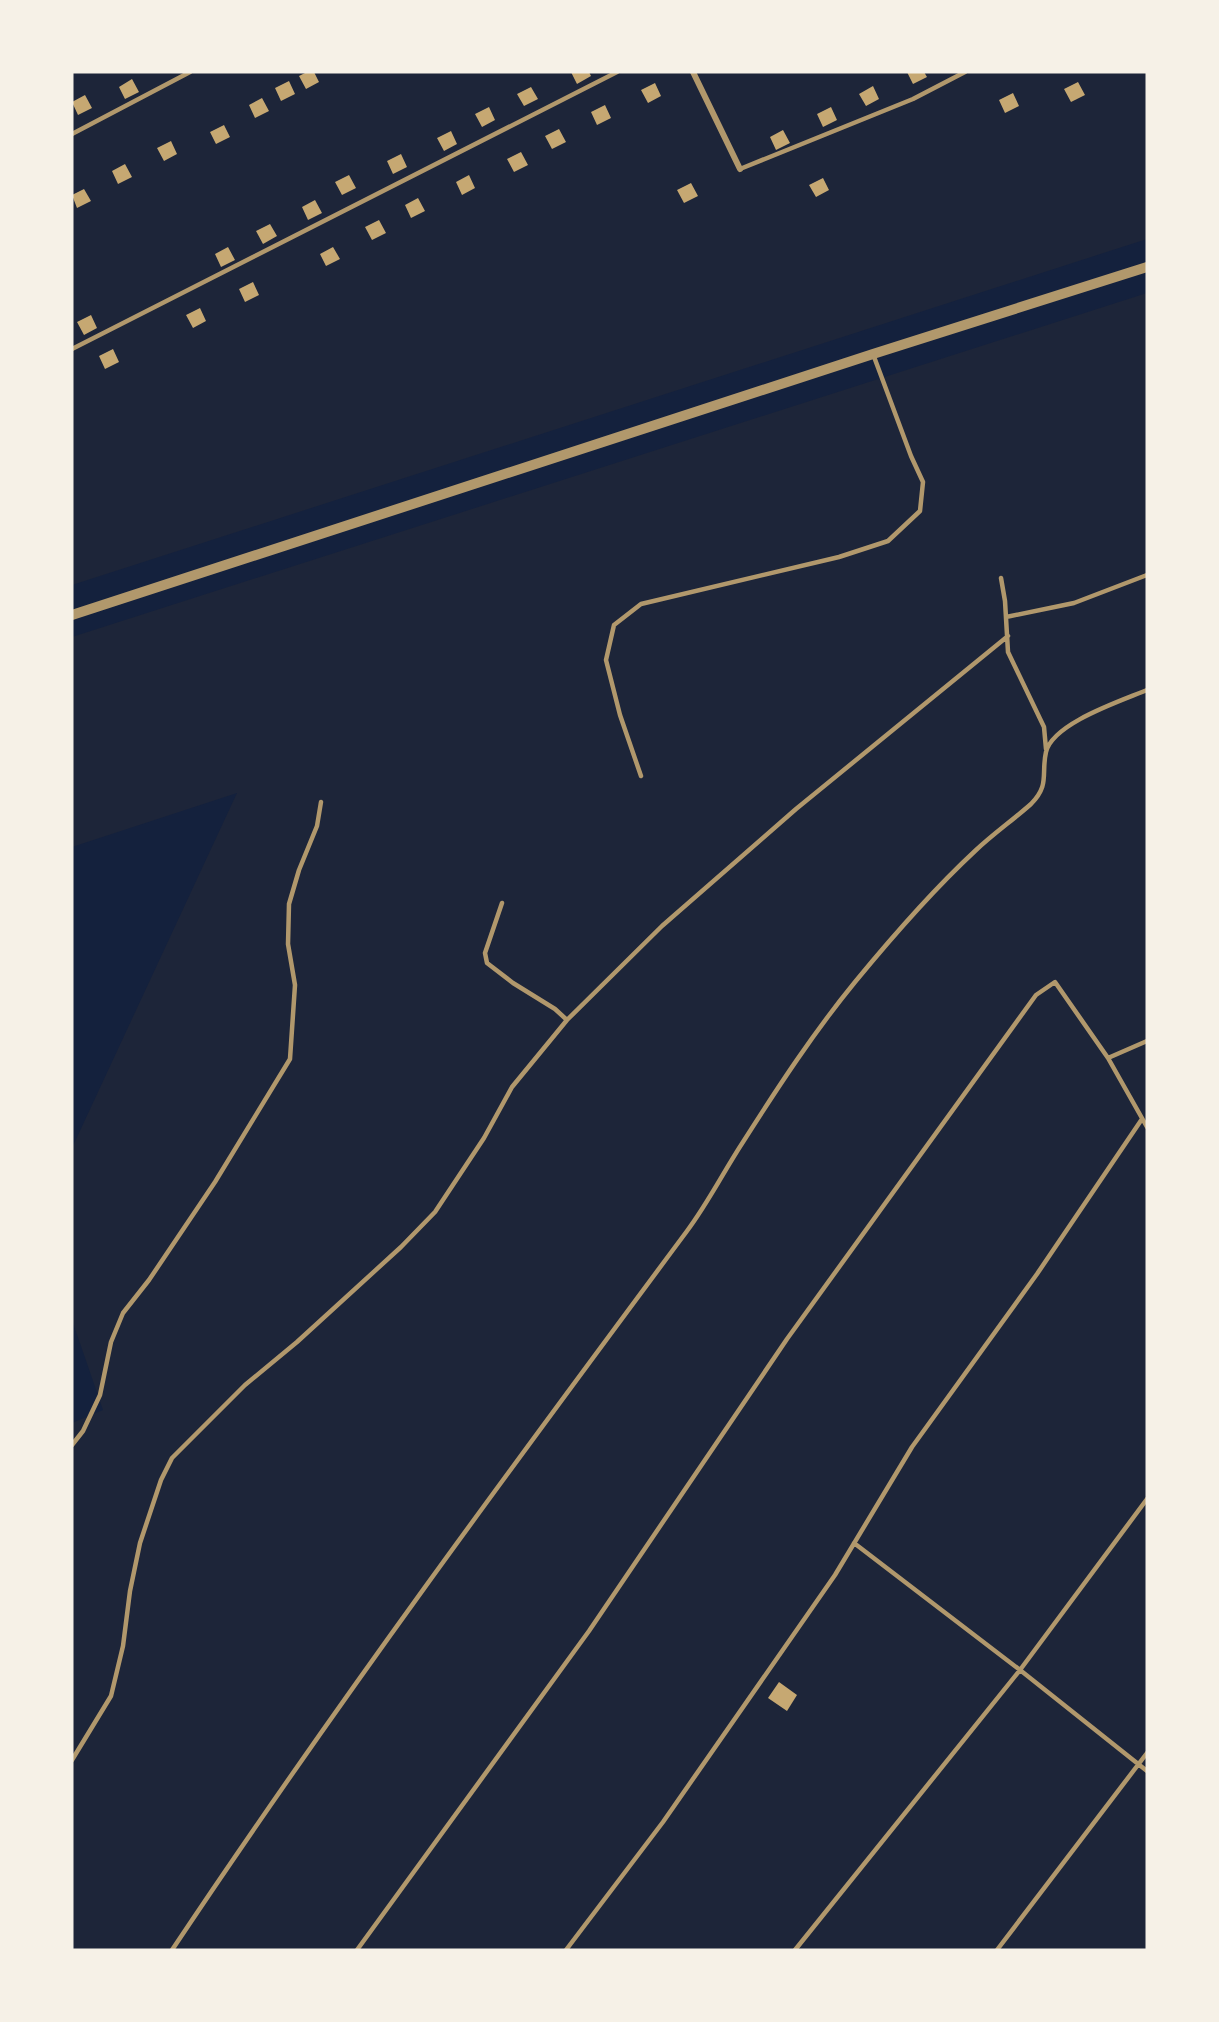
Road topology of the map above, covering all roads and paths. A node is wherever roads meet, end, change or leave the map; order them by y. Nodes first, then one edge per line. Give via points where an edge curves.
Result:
1 (190, 72) edge
2 (616, 72) edge
3 (693, 72) edge
4 (965, 72) edge
5 (72, 134) edge
6 (740, 169) joint
7 (1147, 267) edge
8 (72, 349) edge
9 (873, 354) junction
10 (1147, 575) edge
11 (1001, 578) dead end
12 (72, 615) edge
13 (1006, 617) junction
14 (1008, 636) junction
15 (1147, 690) edge
16 (1046, 749) junction
17 (641, 776) dead end
18 (321, 802) dead end
19 (502, 903) dead end
20 (567, 1020) junction
21 (1147, 1041) edge
22 (1108, 1058) junction
23 (1142, 1119) junction
24 (1147, 1127) edge
25 (72, 1445) edge
26 (1147, 1499) edge
27 (854, 1542) junction
28 (1020, 1670) junction
29 (1147, 1753) edge
30 (72, 1760) edge
31 (1138, 1764) junction
32 (1147, 1771) edge
33 (172, 1950) edge
34 (357, 1950) edge
35 (566, 1950) edge
36 (795, 1950) edge
37 (997, 1950) edge

1 - 5 lane
2 - 8 lane
3 - 6 street
4 - 6 lane via 913,99
7 - 9 street
9 - 12 street
9 - 17 lane via 923,482 920,511 888,541 839,557 641,604 614,625 606,660
10 - 13 lane via 1074,603
11 - 13 lane
13 - 14 lane
14 - 16 lane via 1008,652 1044,727
14 - 20 lane via 796,809 662,926
15 - 16 lane via 1080,719 1055,736
16 - 33 lane via 1044,786 1034,801 975,851 853,984 749,1132 691,1226 374,1657
18 - 25 lane via 318,826 289,904 288,944 295,985 290,1059 215,1182 123,1313 111,1341 100,1395
19 - 20 lane via 485,953 487,963
20 - 30 lane via 512,1087 435,1212 297,1342 245,1385 172,1458 140,1543 111,1696
21 - 22 lane
22 - 23 lane
22 - 34 lane via 1055,982 1036,995 787,1339 589,1631
23 - 24 lane
23 - 27 lane via 1037,1274 912,1447
26 - 28 lane
27 - 28 lane
27 - 35 lane via 663,1822
28 - 31 lane
28 - 36 lane
29 - 31 lane
31 - 32 lane
31 - 37 lane

